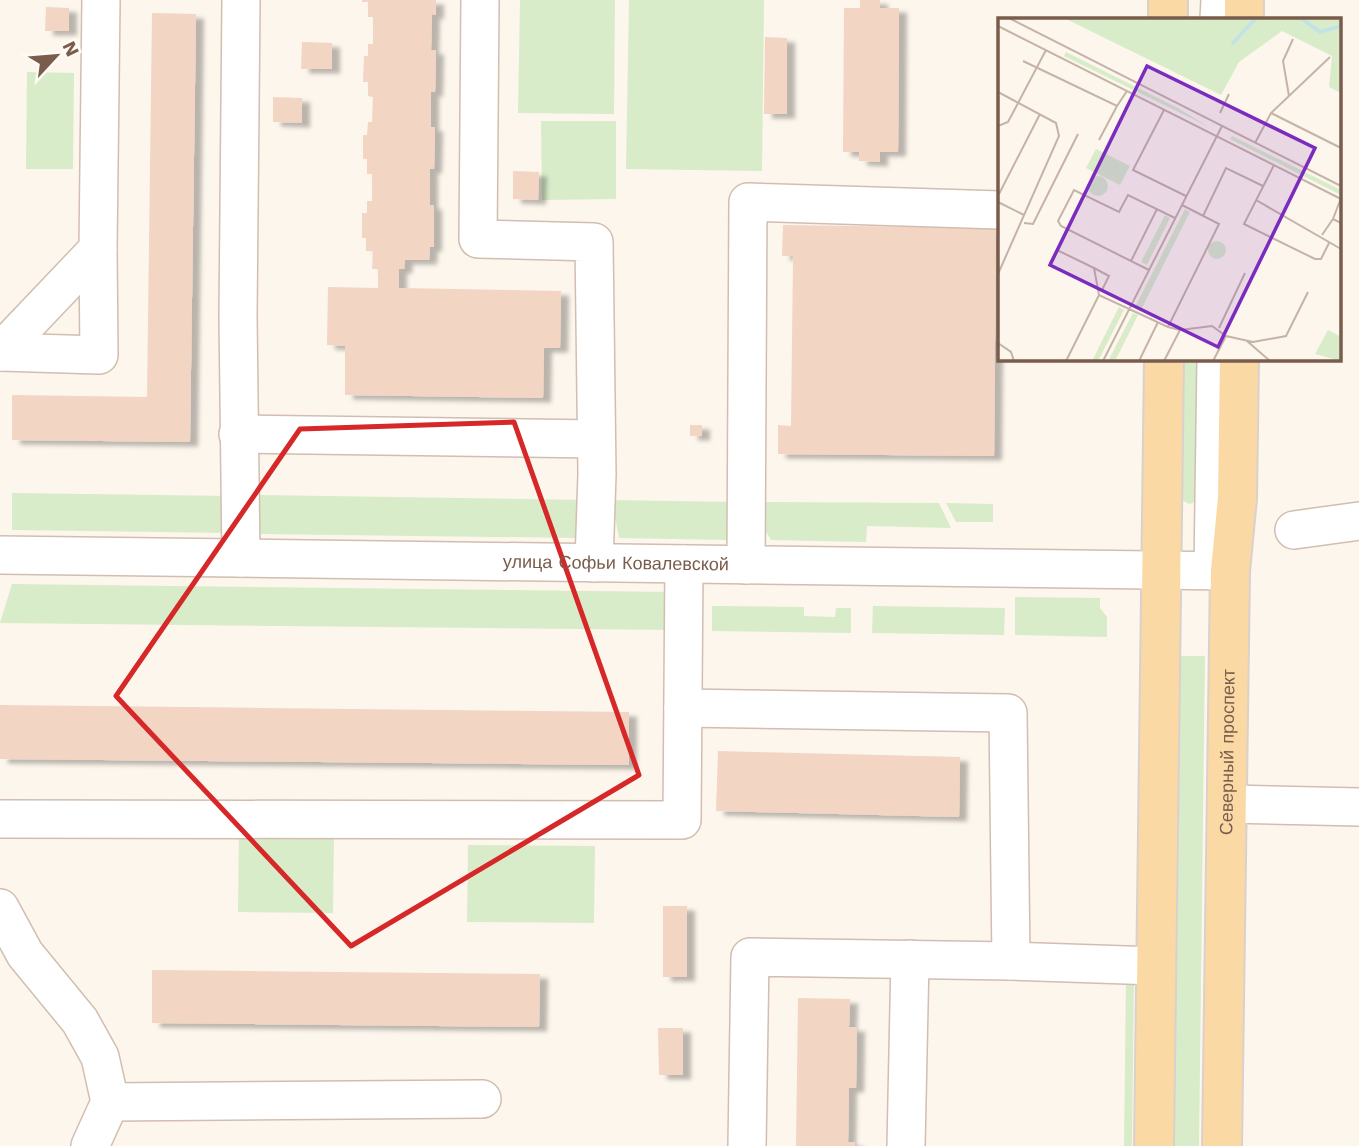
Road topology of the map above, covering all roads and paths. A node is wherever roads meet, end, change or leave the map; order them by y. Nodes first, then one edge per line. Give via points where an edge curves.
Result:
1 (101, 0) edge
2 (241, 0) edge
3 (480, 0) edge
4 (1168, 0) edge
5 (1220, 0) edge
6 (1244, 0) edge
7 (1168, 18) edge
8 (1219, 18) edge
9 (1244, 18) edge
10 (998, 210) edge
11 (98, 249) junction
12 (0, 352) edge
13 (1164, 360) edge
14 (1216, 360) edge
15 (1239, 360) edge
16 (238, 434) junction
17 (596, 439) junction
18 (1359, 521) edge
19 (1294, 530) dead end
20 (0, 555) edge
21 (240, 558) junction
22 (594, 563) junction
23 (684, 564) junction
24 (746, 565) junction
25 (1161, 570) junction
26 (1222, 571) junction
27 (683, 708) junction
28 (1228, 804) junction
29 (1359, 807) edge
30 (0, 818) edge
31 (0, 908) edge
32 (910, 960) junction
33 (1011, 961) junction
34 (1156, 966) junction
35 (482, 1099) dead end
36 (110, 1102) junction
37 (90, 1146) edge
38 (747, 1146) edge
39 (906, 1146) edge
40 (1154, 1146) edge
41 (1222, 1146) edge

1 - 11 street
2 - 16 street
3 - 17 street via 478,239 594,242
4 - 7 main road
5 - 8 street
6 - 9 main road
10 - 24 street via 748,202
11 - 12 street
11 - 12 street via 99,355
13 - 25 main road
14 - 26 street, Северный проспект
15 - 26 main road, Северный проспект via 1237,498
16 - 17 street
16 - 21 street
17 - 22 street
18 - 19 street
20 - 21 street, улица Софьи Ковалевской
21 - 22 street, улица Софьи Ковалевской
22 - 23 street, улица Софьи Ковалевской
23 - 24 street, улица Софьи Ковалевской
23 - 27 street
24 - 25 street, улица Софьи Ковалевской
25 - 26 street, улица Софьи Ковалевской
25 - 34 main road
26 - 28 main road, Северный проспект
27 - 30 street via 682,820
27 - 33 street via 1008,713
28 - 29 street
28 - 41 main road, Северный проспект
31 - 36 street via 25,954 80,1021 100,1057
32 - 33 street
32 - 38 street via 750,957
32 - 39 street
33 - 34 street
34 - 40 main road
35 - 36 street
36 - 37 street

